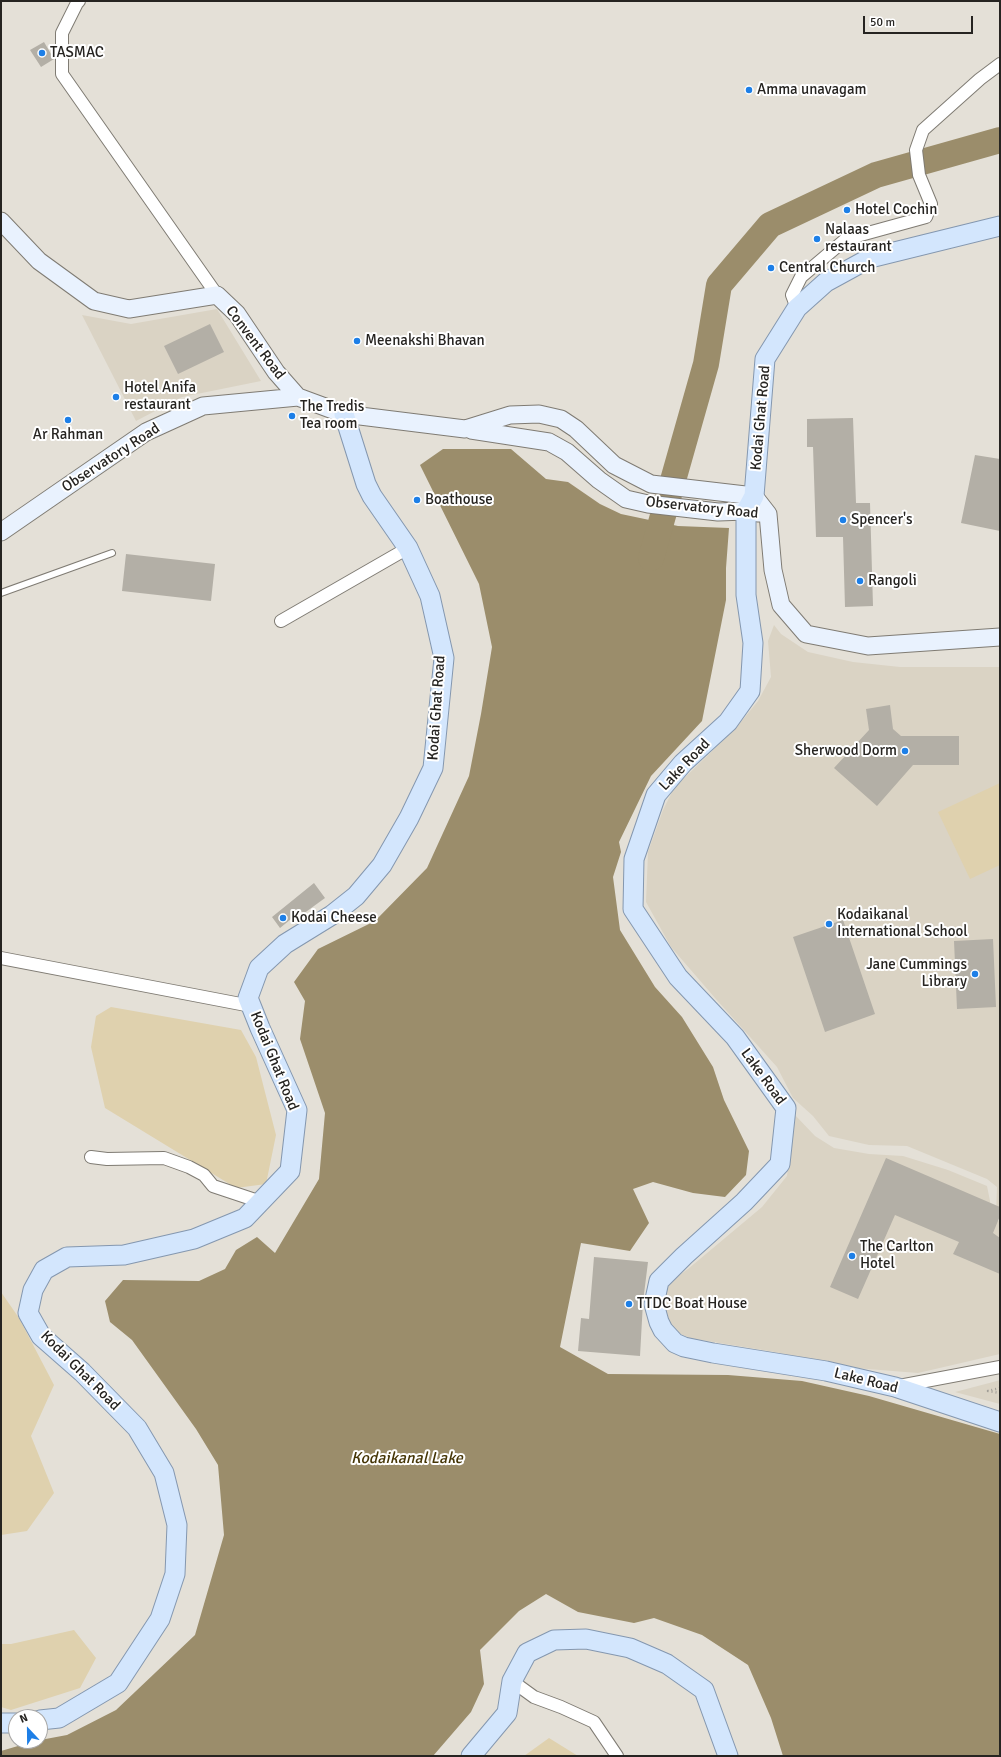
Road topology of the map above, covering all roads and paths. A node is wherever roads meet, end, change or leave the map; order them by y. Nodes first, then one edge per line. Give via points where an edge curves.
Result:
1 (80, 1) edge
2 (1000, 64) edge
3 (1, 221) edge
4 (1000, 226) edge
5 (217, 295) junction
6 (797, 308) junction
7 (298, 397) junction
8 (344, 414) junction
9 (465, 429) junction
10 (750, 504) junction
11 (1, 532) edge
12 (408, 548) junction
13 (112, 553) dead end
14 (1, 593) edge
15 (281, 621) dead end
16 (1000, 637) edge
17 (1, 958) edge
18 (251, 1006) junction
19 (91, 1157) dead end
20 (261, 1202) junction
21 (1000, 1367) edge
22 (895, 1387) junction
23 (1000, 1388) edge
24 (1000, 1393) edge
25 (1000, 1422) edge
26 (512, 1681) junction
27 (48, 1719) edge
28 (471, 1756) edge
29 (617, 1756) edge
30 (728, 1756) edge

1 - 5 street via 62,34 62,74
2 - 6 street via 923,130 916,150 919,175 931,204 926,217 846,239 801,277 792,295
3 - 5 main road, Convent Road via 39,261 94,301 129,309
4 - 6 main road, Kodai Ghat Road via 870,258 826,282
5 - 7 main road, Convent Road via 237,314 276,372
6 - 10 main road, Kodai Ghat Road via 765,359
7 - 8 main road, Observatory Road
7 - 11 main road, Observatory Road via 203,406 146,432
8 - 9 main road, Observatory Road
8 - 12 main road, Kodai Ghat Road via 366,484
9 - 10 main road, Observatory Road via 549,442 567,452 626,499 718,512
9 - 10 main road, Observatory Road via 510,415 539,414 561,419 576,429 614,466 651,484 719,492
10 - 16 main road, Observatory Road via 768,514 772,570 781,605 806,634 868,646
10 - 22 main road, Lake Road via 746,595 753,643 750,691 728,722 683,763 656,795 634,859 633,908 678,976 735,1037 786,1108 780,1164 744,1202 659,1282 654,1304 662,1330 675,1343 684,1347 826,1371
12 - 15 street
12 - 18 main road, Kodai Ghat Road via 430,596 444,658 433,768 409,818 382,865 356,896 332,915 285,944 259,968 248,998
13 - 14 lane
17 - 18 street
18 - 20 main road, Kodai Ghat Road via 297,1110 290,1171
19 - 20 street via 164,1158 204,1175 213,1186
20 - 27 main road, Kodai Ghat Road via 245,1218 194,1239 124,1254 66,1257 44,1270 33,1290 28,1313 41,1336 82,1372 137,1428 164,1473 177,1525 175,1574 160,1619 118,1683 59,1718
21 - 22 street
22 - 25 main road, Lake Road
23 - 24 path via 988,1391
26 - 28 main road via 507,1713
26 - 29 street via 534,1697 561,1706 594,1722
26 - 30 main road via 527,1653 554,1640 586,1639 630,1648 667,1664 704,1690

